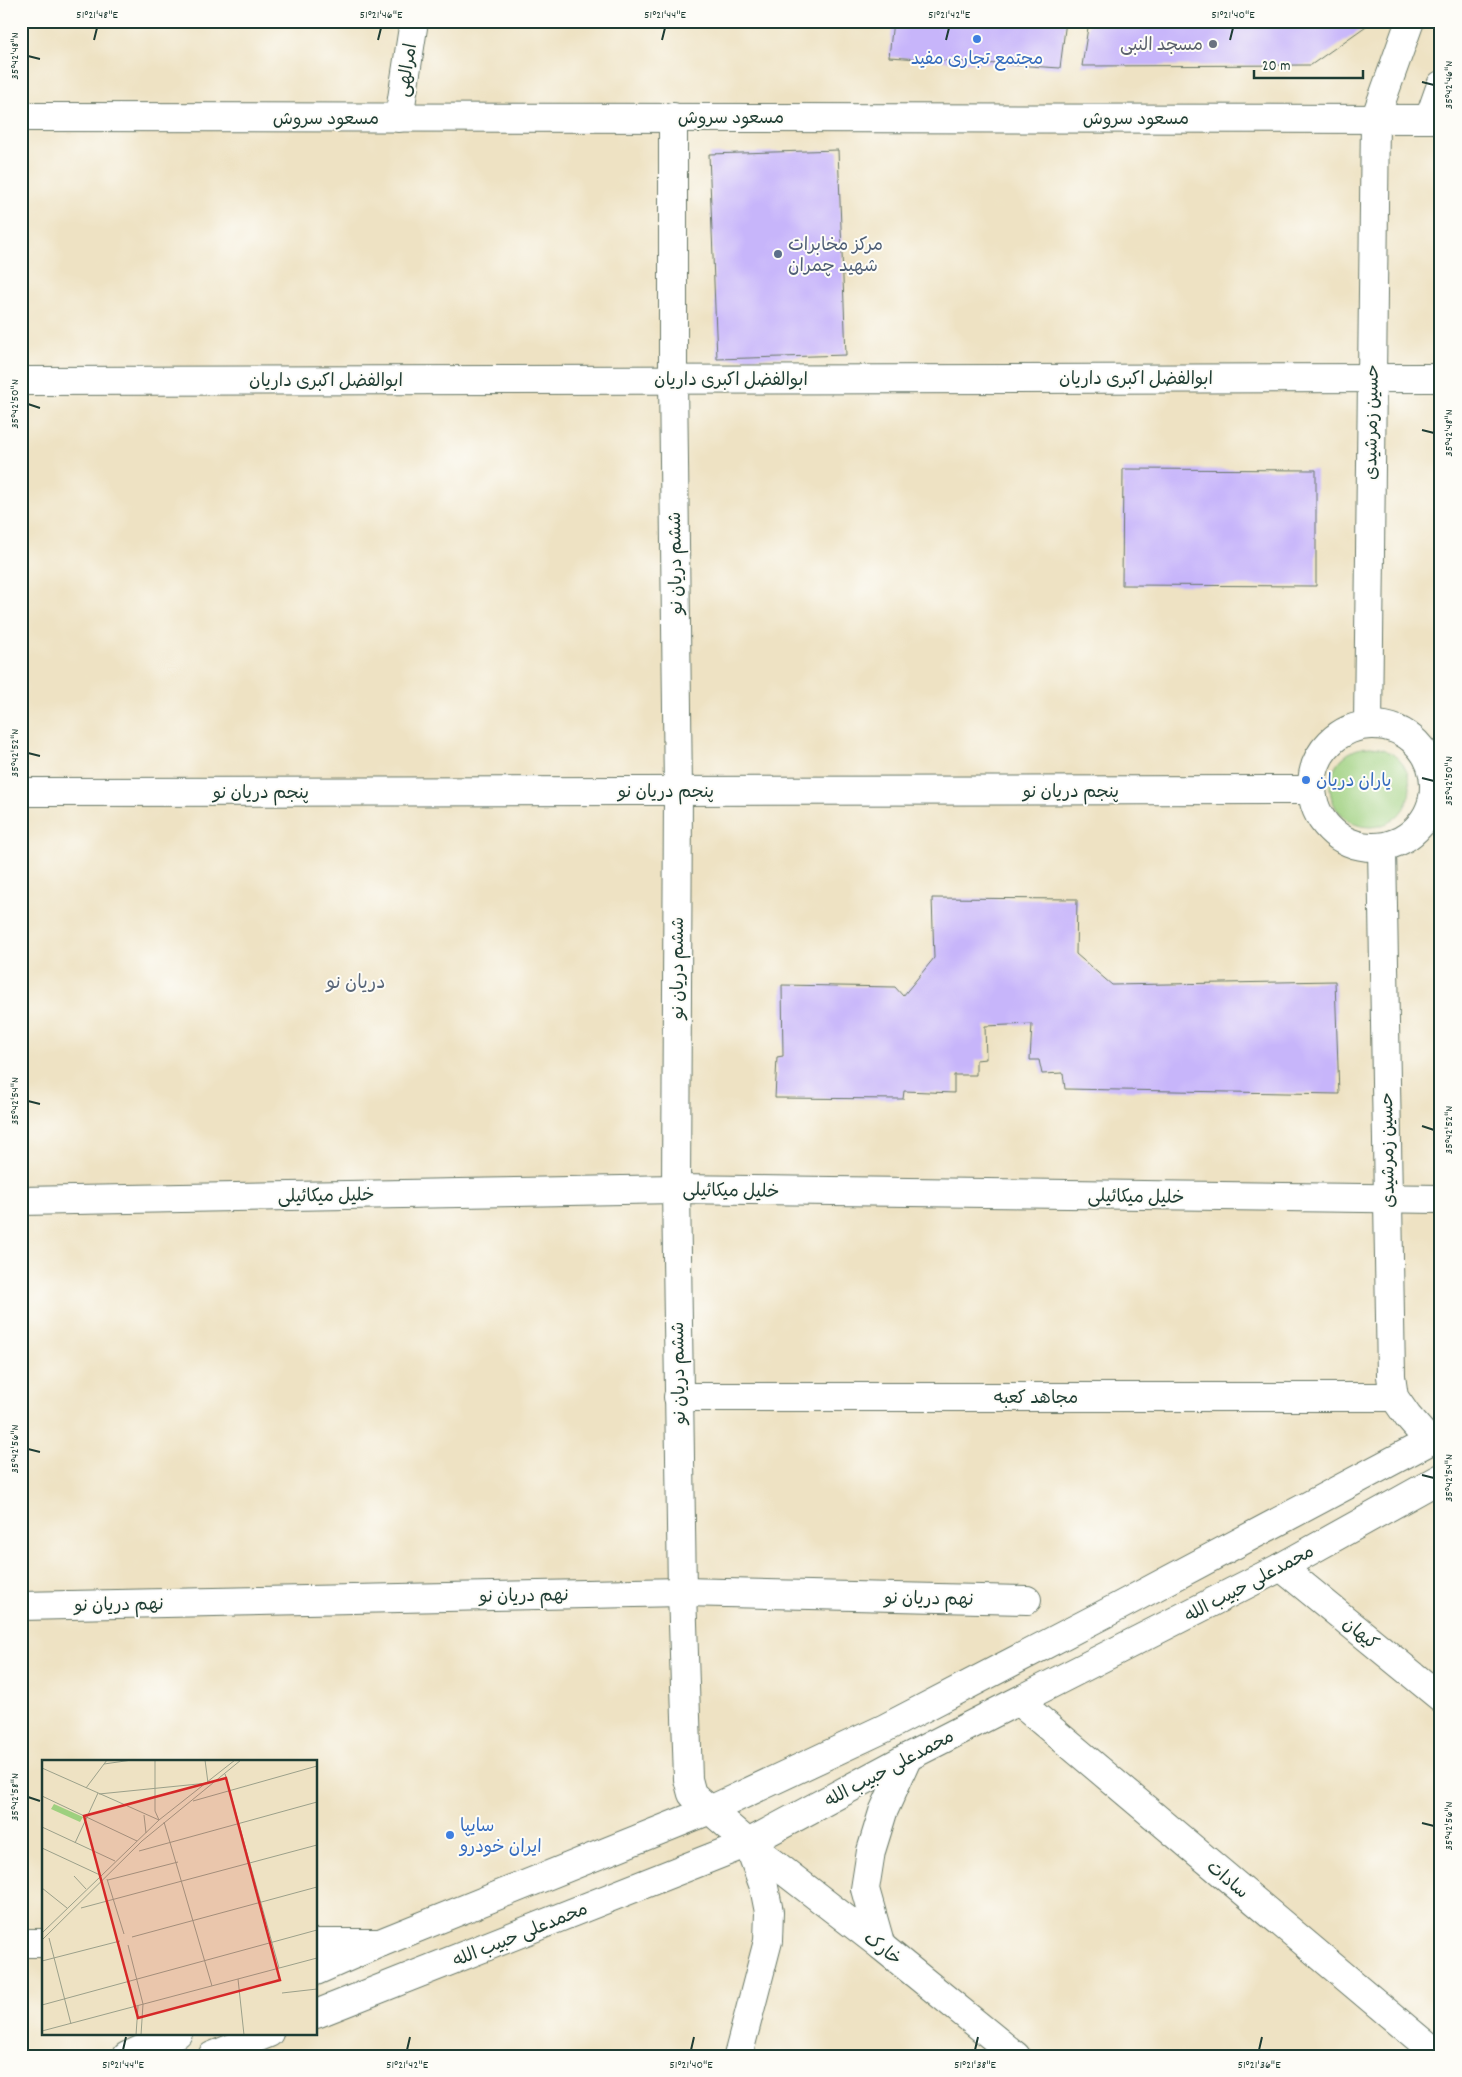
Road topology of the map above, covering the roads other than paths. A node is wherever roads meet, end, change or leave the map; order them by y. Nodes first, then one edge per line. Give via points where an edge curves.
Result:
1 (414, 21) edge
2 (1410, 21) edge
3 (1441, 85) edge
4 (673, 117) junction
5 (21, 118) edge
6 (399, 118) junction
7 (1375, 119) junction
8 (1435, 119) edge
9 (1372, 378) junction
10 (1441, 378) edge
11 (673, 379) junction
12 (21, 381) edge
13 (1368, 725) junction
14 (1438, 781) edge
15 (1311, 790) junction
16 (678, 791) junction
17 (21, 792) edge
18 (1382, 847) junction
19 (676, 1189) junction
20 (1388, 1199) junction
21 (1441, 1199) edge
22 (21, 1201) edge
23 (1394, 1397) junction
24 (678, 1398) junction
25 (1437, 1443) edge
26 (1441, 1478) edge
27 (1281, 1567) junction
28 (682, 1592) junction
29 (1027, 1600) dead end
30 (21, 1606) edge
31 (1441, 1698) edge
32 (1018, 1702) junction
33 (908, 1757) junction
34 (710, 1810) junction
35 (748, 1843) junction
36 (380, 1942) junction
37 (21, 1943) edge
38 (42, 1943) edge
39 (318, 1943) edge
40 (881, 1946) junction
41 (318, 1970) edge
42 (318, 2013) edge
43 (176, 2034) edge
44 (267, 2034) edge
45 (1439, 2055) edge
46 (127, 2056) edge
47 (212, 2056) edge
48 (738, 2056) edge
49 (1016, 2056) edge

1 - 6 street, امرالهی
2 - 7 street, حسین زمرشيدی
3 - 8 street
4 - 6 street, مسعود سروش
4 - 7 street, مسعود سروش
4 - 11 street, ششم دریان‌ نو
5 - 6 street, مسعود سروش
7 - 8 street, مسعود سروش
7 - 9 street, حسین زمرشيدی
9 - 10 street, ابوالفضل اکبری داریان
9 - 11 street, ابوالفضل اکبری داریان
9 - 13 street, حسین زمرشيدی
11 - 12 street, ابوالفضل اکبری داریان
11 - 16 street, ششم دریان‌ نو
13 - 14 street via 1396,730 1420,746
13 - 15 street via 1349,729 1333,739 1320,754
14 - 18 street via 1421,824 1400,842
15 - 16 street, پنجم دریان‌ نو
15 - 18 street via 1316,810 1327,827 1343,840 1362,846
16 - 17 street, پنجم دریان‌ نو
16 - 19 street, ششم دریان‌ نو
18 - 20 street, حسین زمرشيدی
19 - 20 street, خلیل میکائیلی
19 - 22 street, خلیل میکائیلی
19 - 24 street, ششم دریان‌ نو
20 - 21 street, خلیل میکائیلی
20 - 23 street, حسین زمرشيدی
23 - 24 street, مجاهد کعبه
23 - 25 street, حسین زمرشيدی via 1408,1417
24 - 28 street, ششم دریان‌ نو
25 - 34 street, محمدعلی حبیب الله via 885,1728
26 - 27 street, محمدعلی حبیب الله
27 - 31 street, کیهان
27 - 32 street, محمدعلی حبیب الله
28 - 29 street, نهم دریان‌ نو
28 - 30 street, نهم دریان‌ نو
28 - 34 street, ششم دریان‌ نو via 688,1778 692,1794
32 - 33 street, محمدعلی حبیب الله
32 - 45 street, سادات
33 - 35 street, محمدعلی حبیب الله
33 - 40 street via 883,1812 869,1860 866,1890
34 - 35 street, خارک
34 - 36 street, محمدعلی حبیب الله
35 - 40 street, خارک
35 - 42 street, محمدعلی حبیب الله
35 - 48 street via 764,1887 769,1912 768,1941
36 - 39 street
36 - 41 street, محمدعلی حبیب الله
37 - 38 street
40 - 49 street, خارک
43 - 46 street
44 - 47 street

